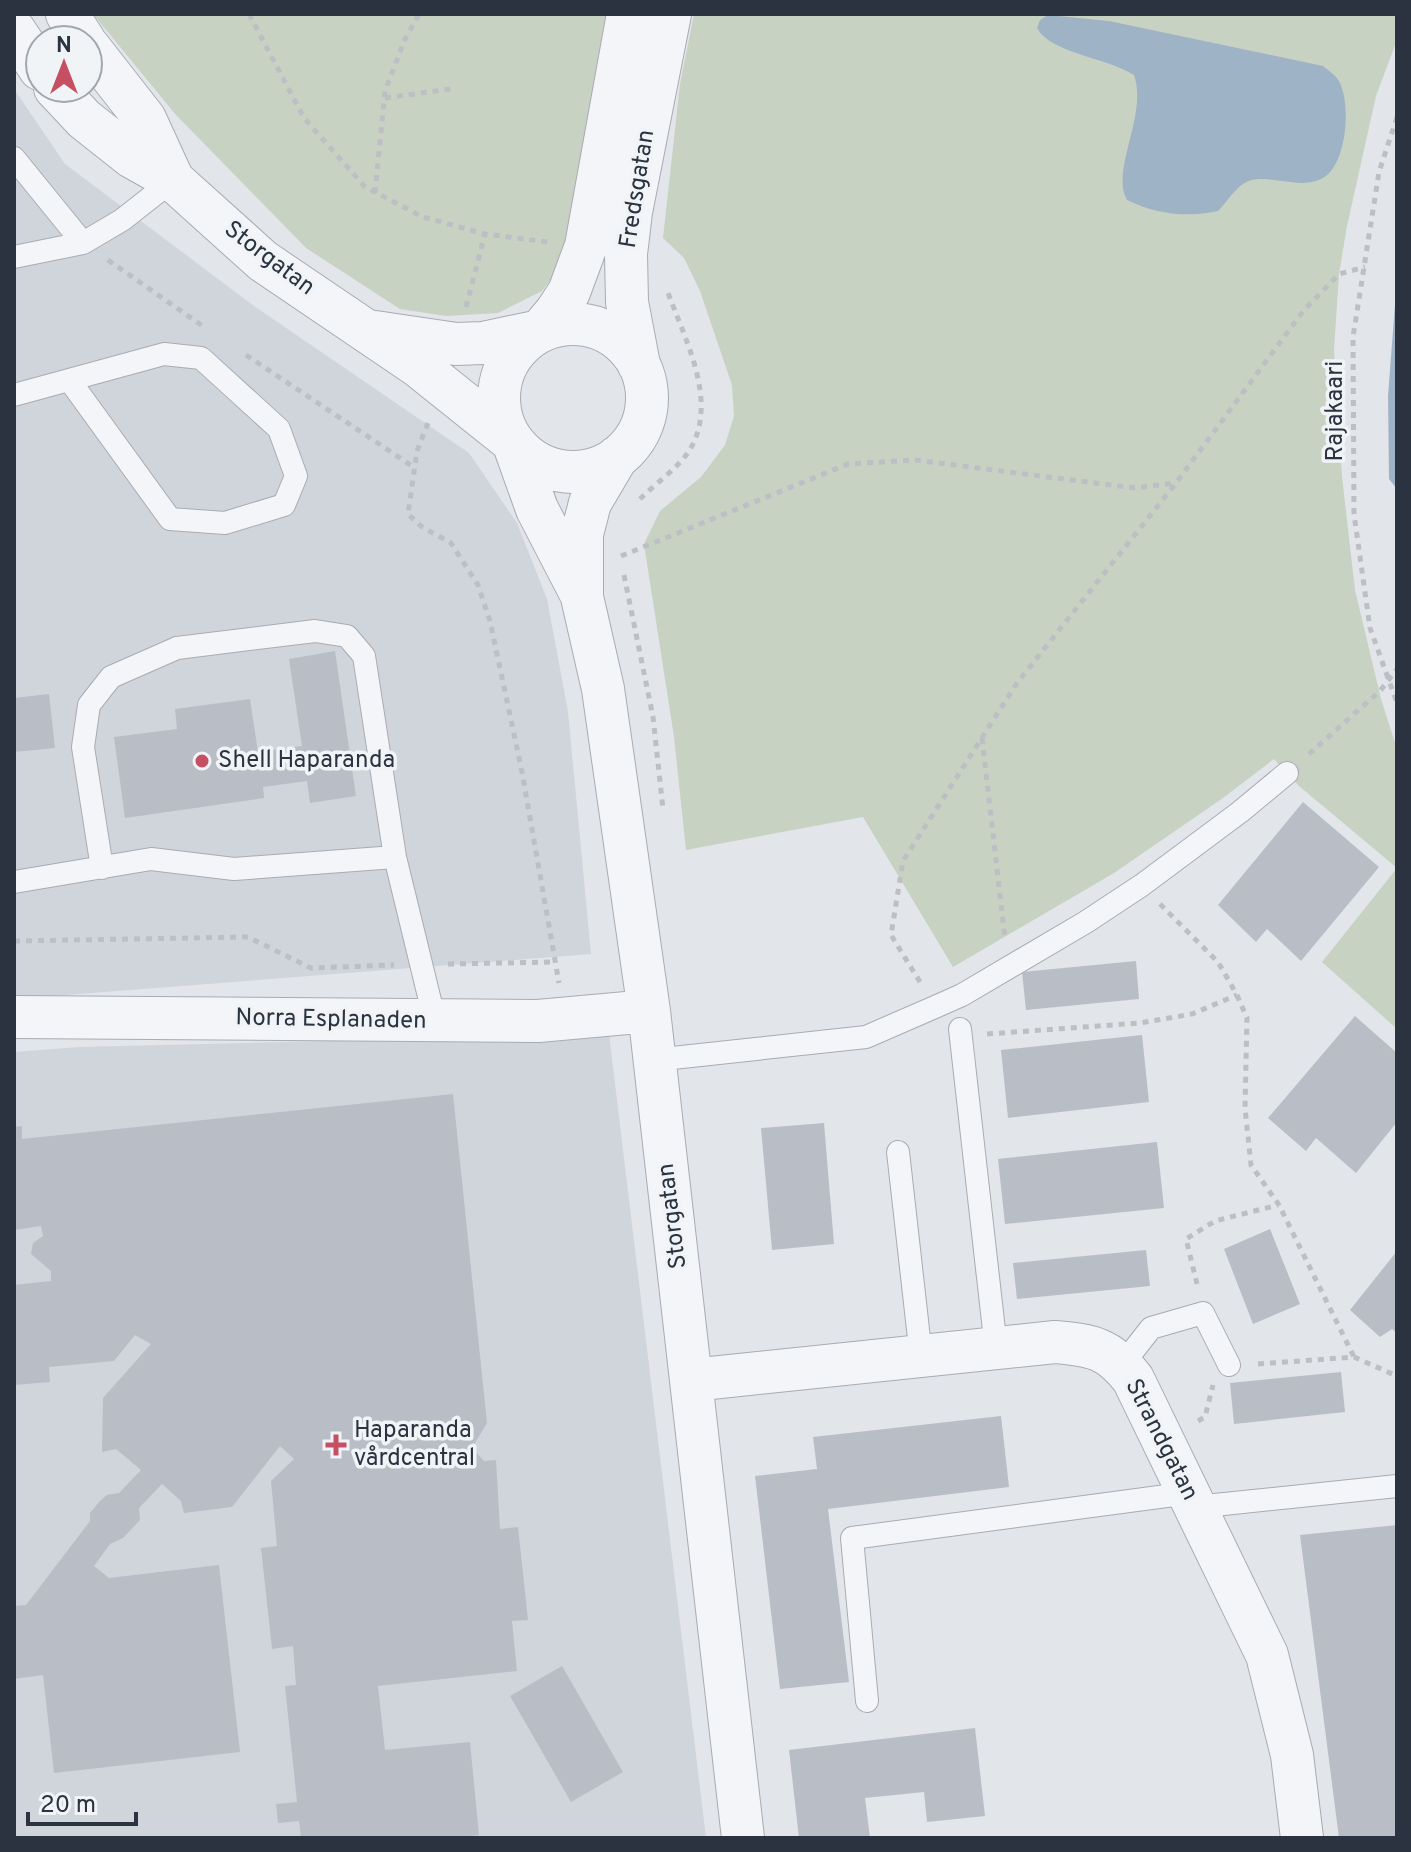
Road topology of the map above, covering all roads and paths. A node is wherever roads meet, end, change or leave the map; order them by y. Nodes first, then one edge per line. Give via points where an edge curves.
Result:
1 (419, 14) edge
2 (628, 14) edge
3 (670, 14) edge
4 (104, 66) edge
5 (451, 89) dead end
6 (384, 98) junction
7 (70, 104) edge
8 (1397, 117) edge
9 (14, 158) edge
10 (173, 180) junction
11 (375, 193) dead end
12 (485, 234) dead end
13 (83, 243) junction
14 (14, 257) edge
15 (1365, 267) junction
16 (540, 331) junction
17 (370, 332) junction
18 (214, 334) dead end
19 (456, 344) junction
20 (239, 351) dead end
21 (639, 365) junction
22 (70, 381) junction
23 (443, 385) junction
24 (14, 395) edge
25 (513, 442) junction
26 (617, 457) junction
27 (415, 468) junction
28 (1176, 483) junction
29 (620, 556) dead end
30 (582, 597) junction
31 (1397, 669) edge
32 (1389, 679) junction
33 (1397, 703) edge
34 (982, 737) junction
35 (1287, 773) joint
36 (395, 857) junction
37 (102, 868) junction
38 (14, 882) edge
39 (1142, 885) junction
40 (14, 941) edge
41 (555, 962) junction
42 (421, 965) junction
43 (1008, 967) junction
44 (1237, 995) junction
45 (935, 1007) junction
46 (649, 1011) junction
47 (14, 1017) edge
48 (567, 1019) junction
49 (435, 1021) junction
50 (961, 1033) joint
51 (654, 1060) junction
52 (898, 1152) dead end
53 (1279, 1205) junction
54 (1203, 1313) junction
55 (996, 1348) junction
56 (921, 1356) junction
57 (1354, 1357) junction
58 (1122, 1365) junction
59 (1229, 1365) junction
60 (1397, 1376) edge
61 (692, 1380) junction
62 (1163, 1442) junction
63 (1397, 1486) edge
64 (1192, 1500) junction
65 (867, 1701) dead end
66 (743, 1838) edge
67 (1302, 1838) edge

1 - 6 path
2 - 16 street, Fredsgatan via 586,246 569,292
3 - 21 street, Fredsgatan via 626,254 627,302
4 - 10 street, Storgatan via 145,119
5 - 6 path
6 - 11 path
7 - 10 street, Storgatan via 132,157
8 - 15 path, Rajakaari via 1379,172
9 - 13 lane
10 - 13 lane
10 - 17 street, Storgatan via 263,261
12 - 19 path
13 - 14 lane
13 - 18 path
15 - 28 path via 1339,274 1304,310
15 - 32 path, Rajakaari via 1353,337 1354,514 1370,628
16 - 19 street, Storgatan
16 - 21 street, Storgatan via 568,324 597,328 622,342
16 - 25 street, Storgatan via 517,349 499,388 501,417
17 - 19 street, Storgatan
17 - 23 street, Storgatan
20 - 27 path
21 - 26 street, Storgatan via 647,393 643,422
22 - 22 lane via 170,519 225,523 284,505 296,476 279,429 201,358 164,354
22 - 24 lane
23 - 25 street, Storgatan
23 - 27 path
25 - 26 street, Storgatan via 535,462 562,471 591,470
25 - 30 street, Storgatan via 537,509
26 - 30 street, Storgatan via 590,503 582,534
27 - 41 path via 408,514 451,543 478,585 490,621
28 - 29 path via 1135,488 915,460 848,464
28 - 34 path via 1017,683
30 - 46 street, Storgatan via 603,689
31 - 32 path
32 - 33 path, Rajakaari
32 - 35 path
34 - 43 path
34 - 45 path via 903,861 900,876 891,935
35 - 39 lane
36 - 37 lane via 234,869 151,859
36 - 37 lane via 364,656 347,636 315,631 177,648 111,677 89,705 83,747
36 - 42 lane
37 - 38 lane
39 - 43 lane
39 - 44 path via 1218,962
40 - 42 path via 248,937 311,968
41 - 42 path
41 - 48 path
42 - 49 lane
43 - 45 lane
44 - 50 path via 1192,1014 1140,1023
44 - 53 path via 1247,1018 1245,1108 1251,1165
45 - 51 lane via 866,1037
46 - 48 street, Norra Esplanaden
46 - 51 street, Storgatan
47 - 49 street, Norra Esplanaden
48 - 49 street, Norra Esplanaden
50 - 55 lane
51 - 61 street, Storgatan
52 - 56 lane
53 - 54 path via 1215,1221 1186,1239
53 - 57 path
54 - 58 lane via 1151,1328
54 - 59 lane
55 - 56 street, Strandgatan
55 - 58 street, Strandgatan via 1055,1342 1091,1345
56 - 61 street, Strandgatan
57 - 59 path
57 - 60 path
58 - 62 street, Strandgatan
59 - 62 path via 1211,1386 1205,1417
61 - 66 street, Storgatan
62 - 64 street, Strandgatan
63 - 64 lane
64 - 65 lane via 852,1538
64 - 67 street, Strandgatan via 1267,1655 1292,1755

